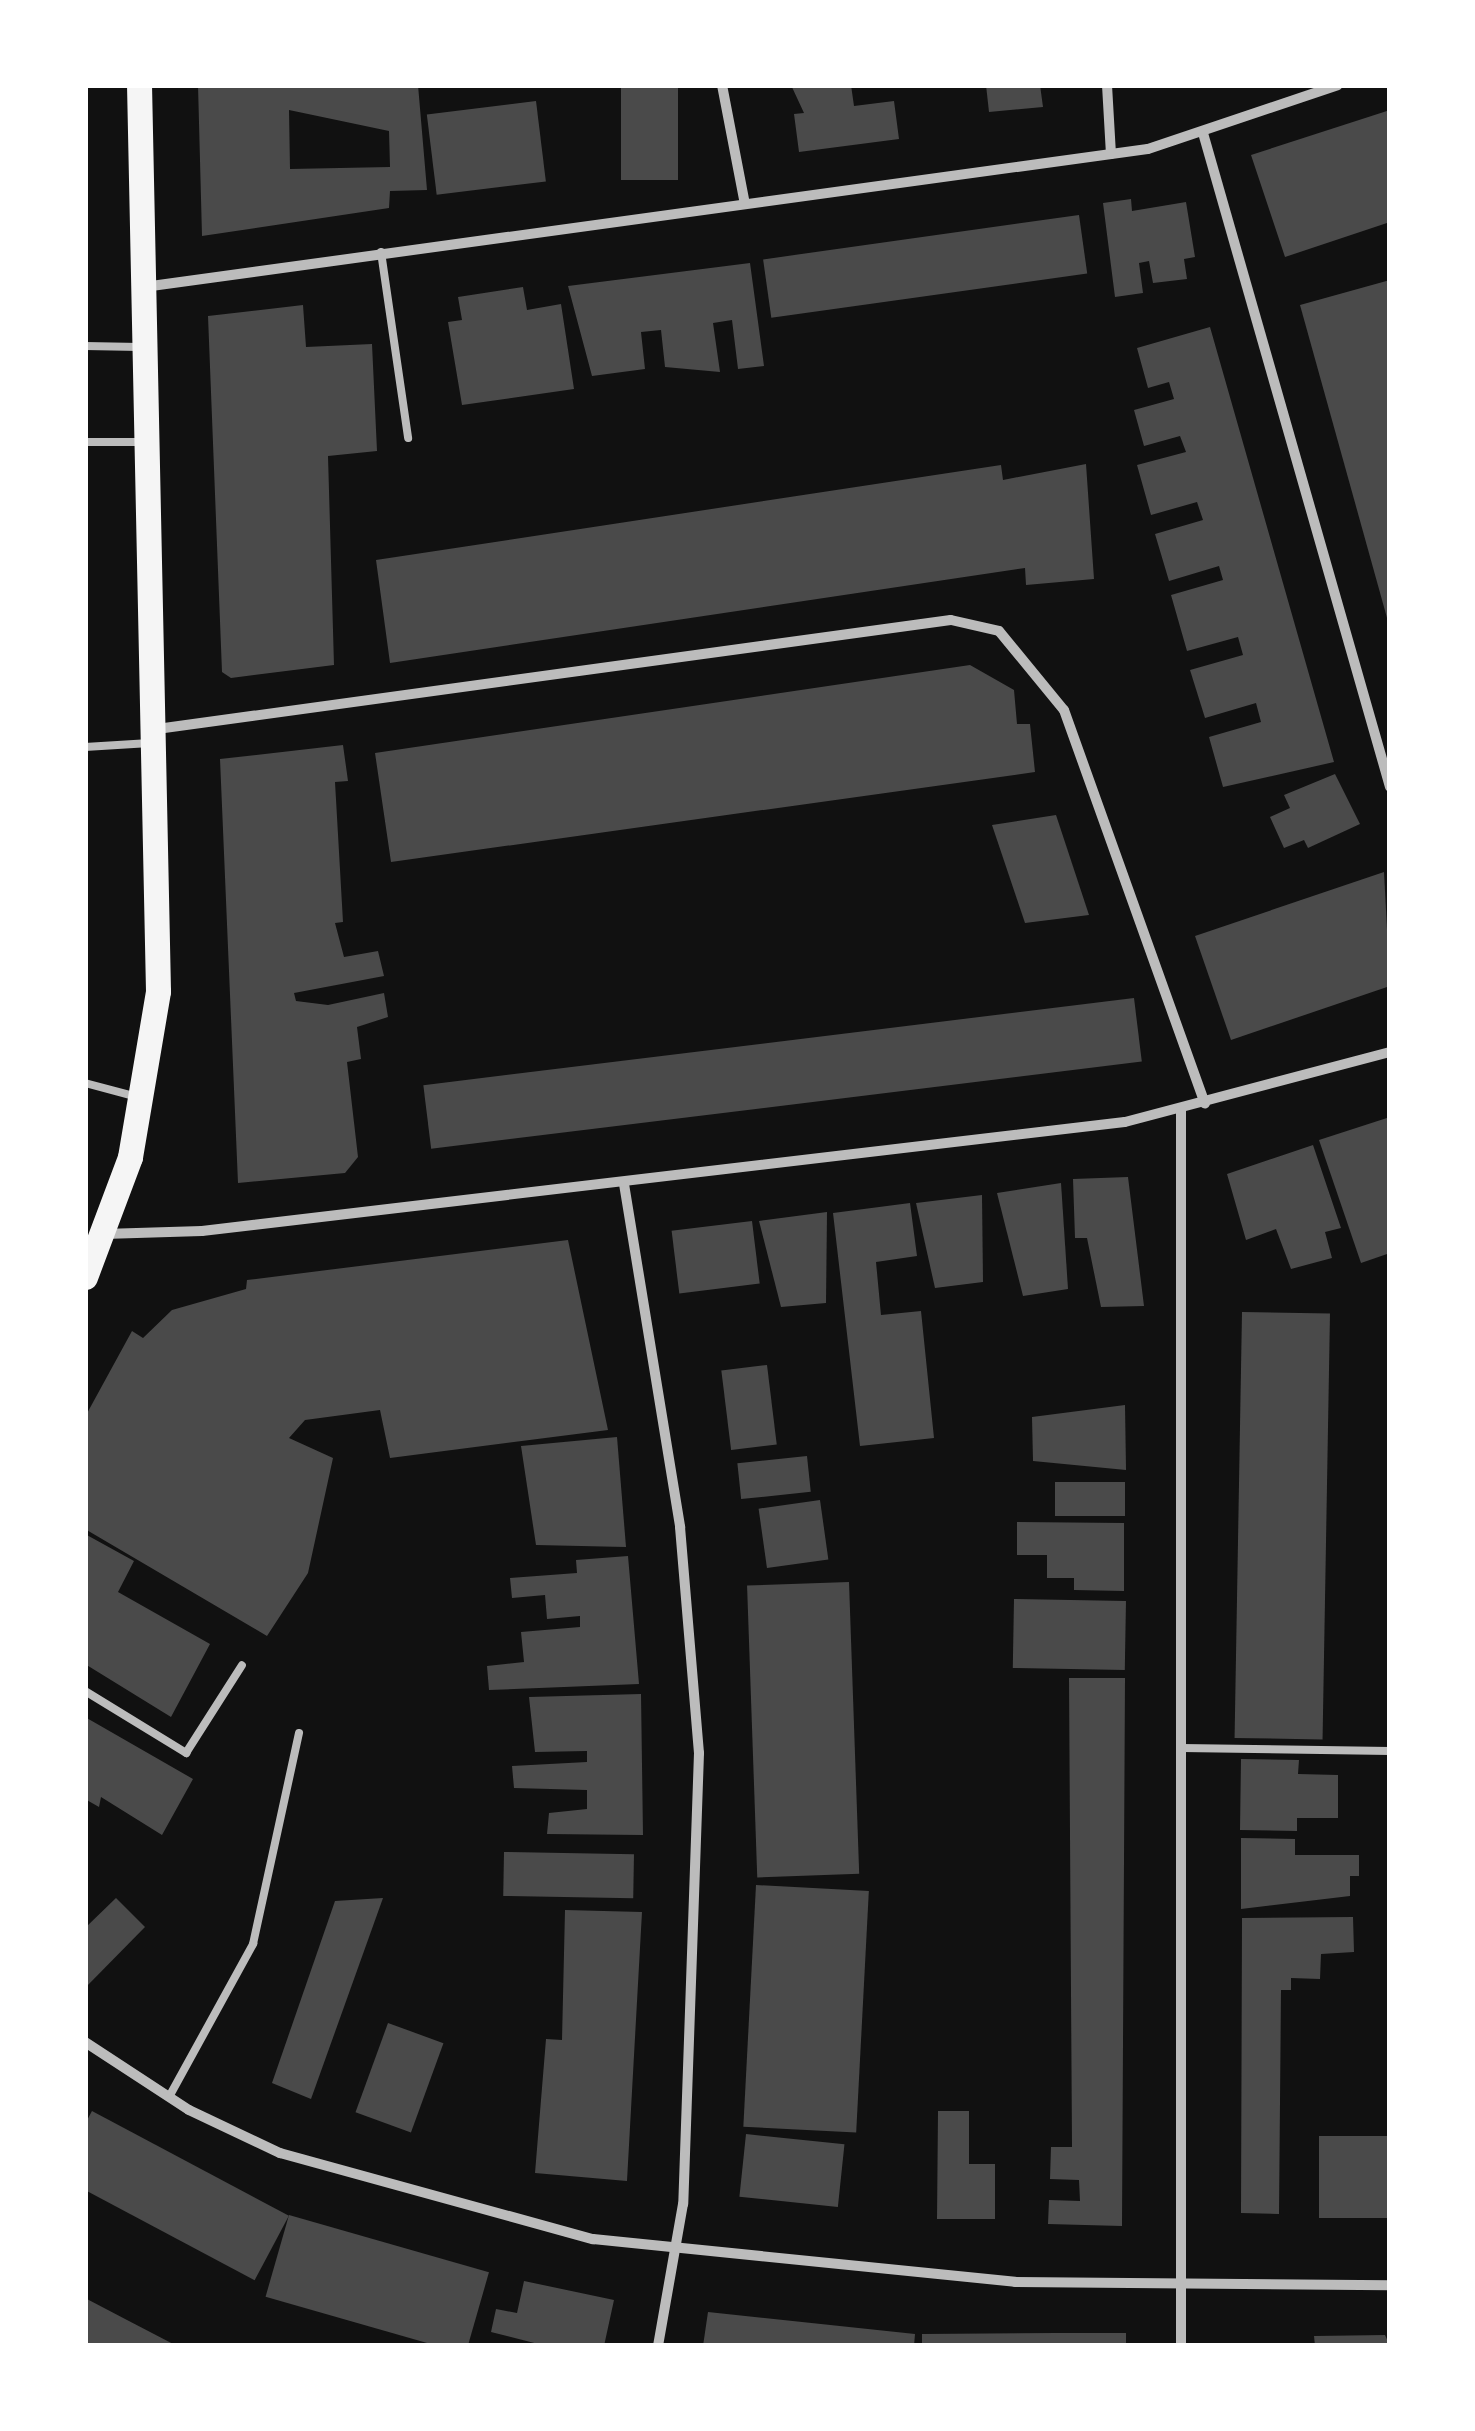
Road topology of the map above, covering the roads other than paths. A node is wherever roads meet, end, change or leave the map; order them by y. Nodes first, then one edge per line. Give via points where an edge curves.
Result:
1 (139, 85) edge
2 (722, 85) edge
3 (1107, 85) edge
4 (1338, 85) edge
5 (1203, 133) junction
6 (1111, 154) junction
7 (745, 204) junction
8 (381, 252) junction
9 (138, 288) junction
10 (85, 346) edge
11 (140, 347) junction
12 (408, 438) dead end
13 (85, 442) edge
14 (145, 442) junction
15 (157, 736) junction
16 (85, 747) edge
17 (1390, 788) edge
18 (1390, 1052) edge
19 (85, 1082) edge
20 (143, 1098) junction
21 (1204, 1104) junction
22 (1182, 1109) junction
23 (624, 1184) junction
24 (104, 1234) junction
25 (85, 1276) edge
26 (242, 1665) dead end
27 (85, 1690) edge
28 (299, 1733) dead end
29 (1182, 1748) junction
30 (1390, 1751) edge
31 (85, 2042) edge
32 (170, 2097) junction
33 (675, 2254) junction
34 (1182, 2282) junction
35 (1390, 2286) edge
36 (658, 2346) edge
37 (1181, 2346) edge

1 - 9 main road
2 - 7 street
3 - 6 street
4 - 5 street
5 - 6 street
5 - 17 street
6 - 7 street
7 - 8 street
8 - 9 street
8 - 12 lane
9 - 11 main road
10 - 11 lane
11 - 14 main road
13 - 14 lane
14 - 15 main road
15 - 16 lane
15 - 20 main road via 158,991
15 - 21 street via 951,620 999,632 1064,710
18 - 21 street
19 - 20 lane
20 - 24 main road
21 - 22 street
22 - 23 street
22 - 29 street
23 - 24 street
23 - 33 street via 680,1527 699,1753 697,1958
24 - 25 main road
26 - 27 lane via 186,1753
28 - 32 lane via 253,1944
29 - 30 lane
29 - 34 street
31 - 32 street
32 - 33 street via 280,2153
33 - 34 street via 1014,2282
33 - 36 street
34 - 35 street
34 - 37 street

